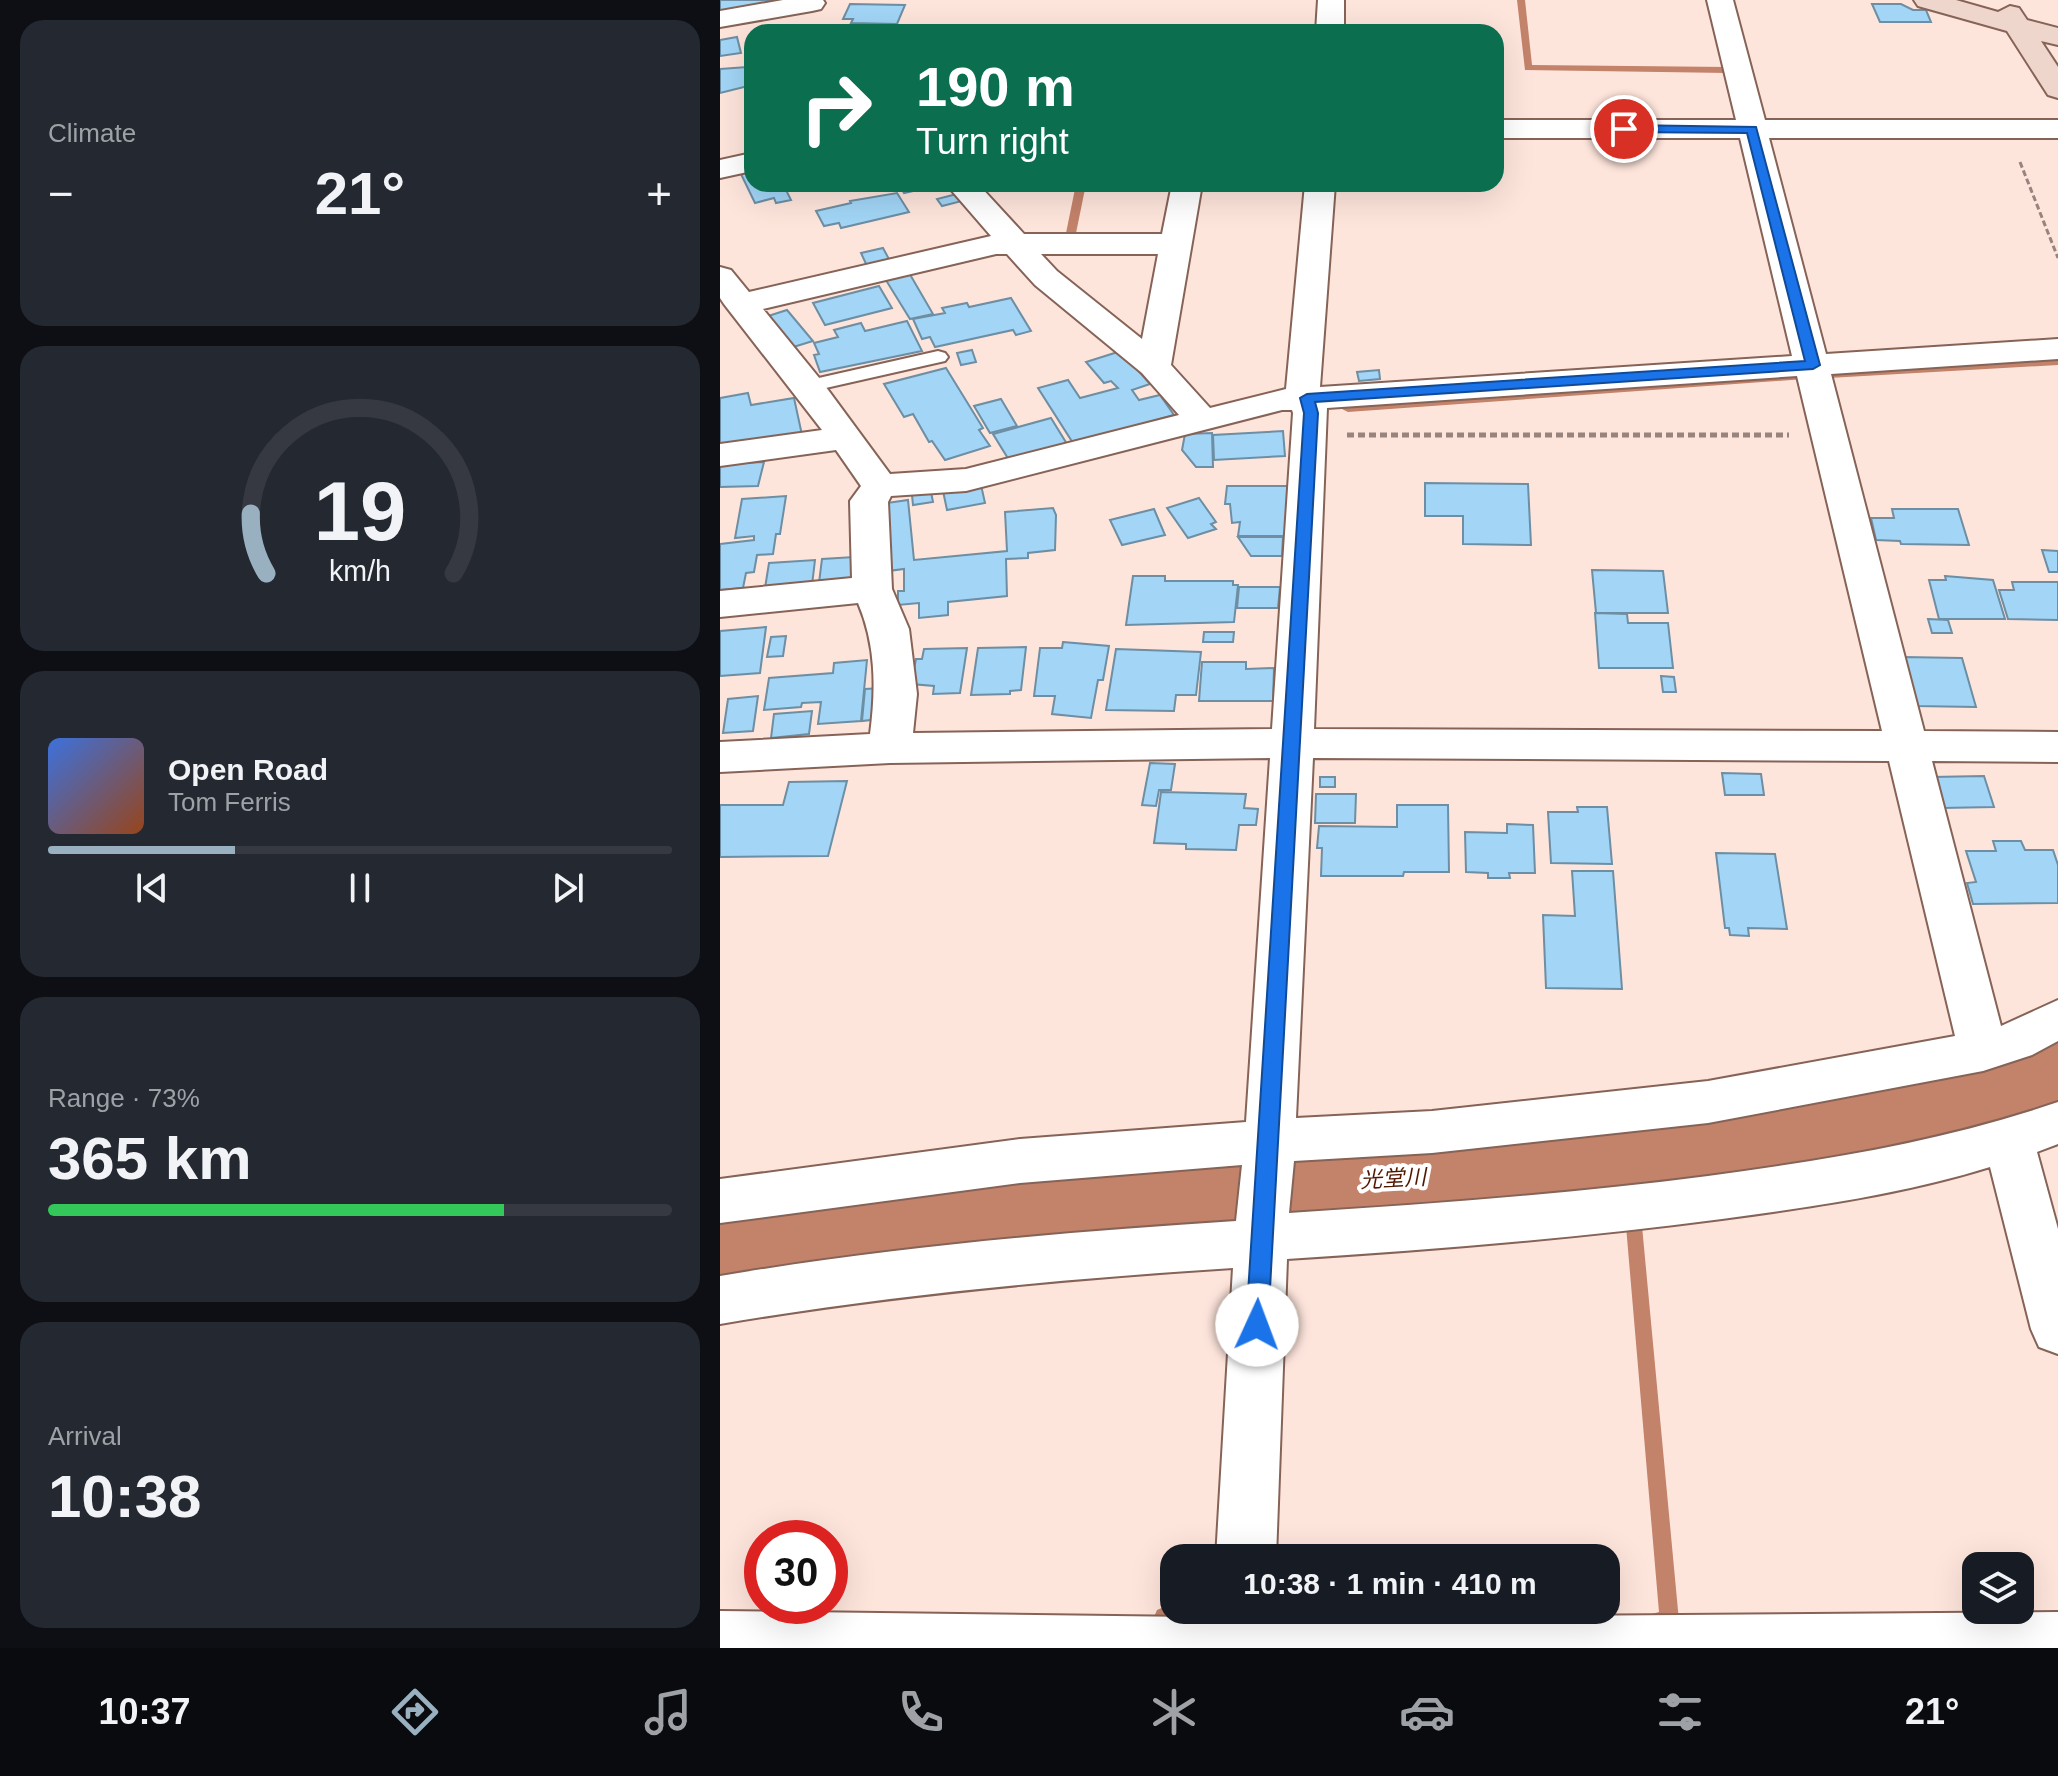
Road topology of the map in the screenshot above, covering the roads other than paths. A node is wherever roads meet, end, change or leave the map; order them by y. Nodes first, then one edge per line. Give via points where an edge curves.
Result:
1 (1331, 0) edge
2 (1720, 0) edge
3 (1927, 0) edge
4 (816, 8) edge
5 (2010, 12) edge
6 (720, 19) edge
7 (1330, 24) edge
8 (2058, 37) edge
9 (2058, 89) edge
10 (1504, 129) edge
11 (1752, 129) junction
12 (2058, 129) edge
13 (744, 164) edge
14 (720, 169) edge
15 (968, 192) edge
16 (1186, 192) edge
17 (1319, 192) edge
18 (1014, 243) junction
19 (1177, 244) junction
20 (734, 309) edge
21 (2058, 349) edge
22 (938, 357) dead end
23 (1813, 365) junction
24 (1154, 366) junction
25 (808, 386) junction
26 (1308, 416) junction
27 (1202, 420) junction
28 (846, 438) junction
29 (720, 455) edge
30 (880, 486) junction
31 (872, 589) junction
32 (720, 604) edge
33 (1294, 743) junction
34 (1906, 746) junction
35 (2058, 747) edge
36 (890, 748) junction
37 (720, 757) edge
38 (2058, 1019) edge
39 (1983, 1051) junction
40 (2058, 1123) edge
41 (2009, 1142) junction
42 (1270, 1144) junction
43 (720, 1201) edge
44 (1262, 1232) junction
45 (720, 1300) edge
46 (2058, 1329) edge
47 (1247, 1544) edge
48 (1243, 1633) edge
49 (720, 1642) edge
50 (2058, 1643) edge
51 (1020, 1648) edge

1 - 7 street
2 - 11 street
3 - 5 main road
4 - 6 street
5 - 8 main road
5 - 9 main road
10 - 11 street
11 - 12 street
11 - 23 street
13 - 14 street
15 - 18 street
16 - 19 street
17 - 26 street via 1303,388
18 - 19 street
18 - 20 street
18 - 24 street via 1046,278
19 - 24 street
20 - 25 street
21 - 23 street
22 - 25 lane
23 - 26 street
23 - 34 street
24 - 27 street
25 - 28 street
26 - 27 street via 1282,400
26 - 33 street
27 - 30 street via 966,480
28 - 29 street
28 - 30 street
30 - 31 street via 869,501
31 - 32 street
31 - 36 street via 889,629 896,694
33 - 34 street
33 - 36 street
33 - 42 street
34 - 35 street
34 - 39 street
36 - 37 street
38 - 39 street
39 - 42 street via 1708,1102
40 - 41 street
41 - 44 street via 1844,1180 1695,1200 1459,1226
41 - 46 street
42 - 43 street via 1020,1161
42 - 44 street
44 - 45 street via 1239,1244 1063,1255
44 - 47 street
48 - 50 street via 1547,1647
48 - 51 street via 1193,1648
49 - 51 street

